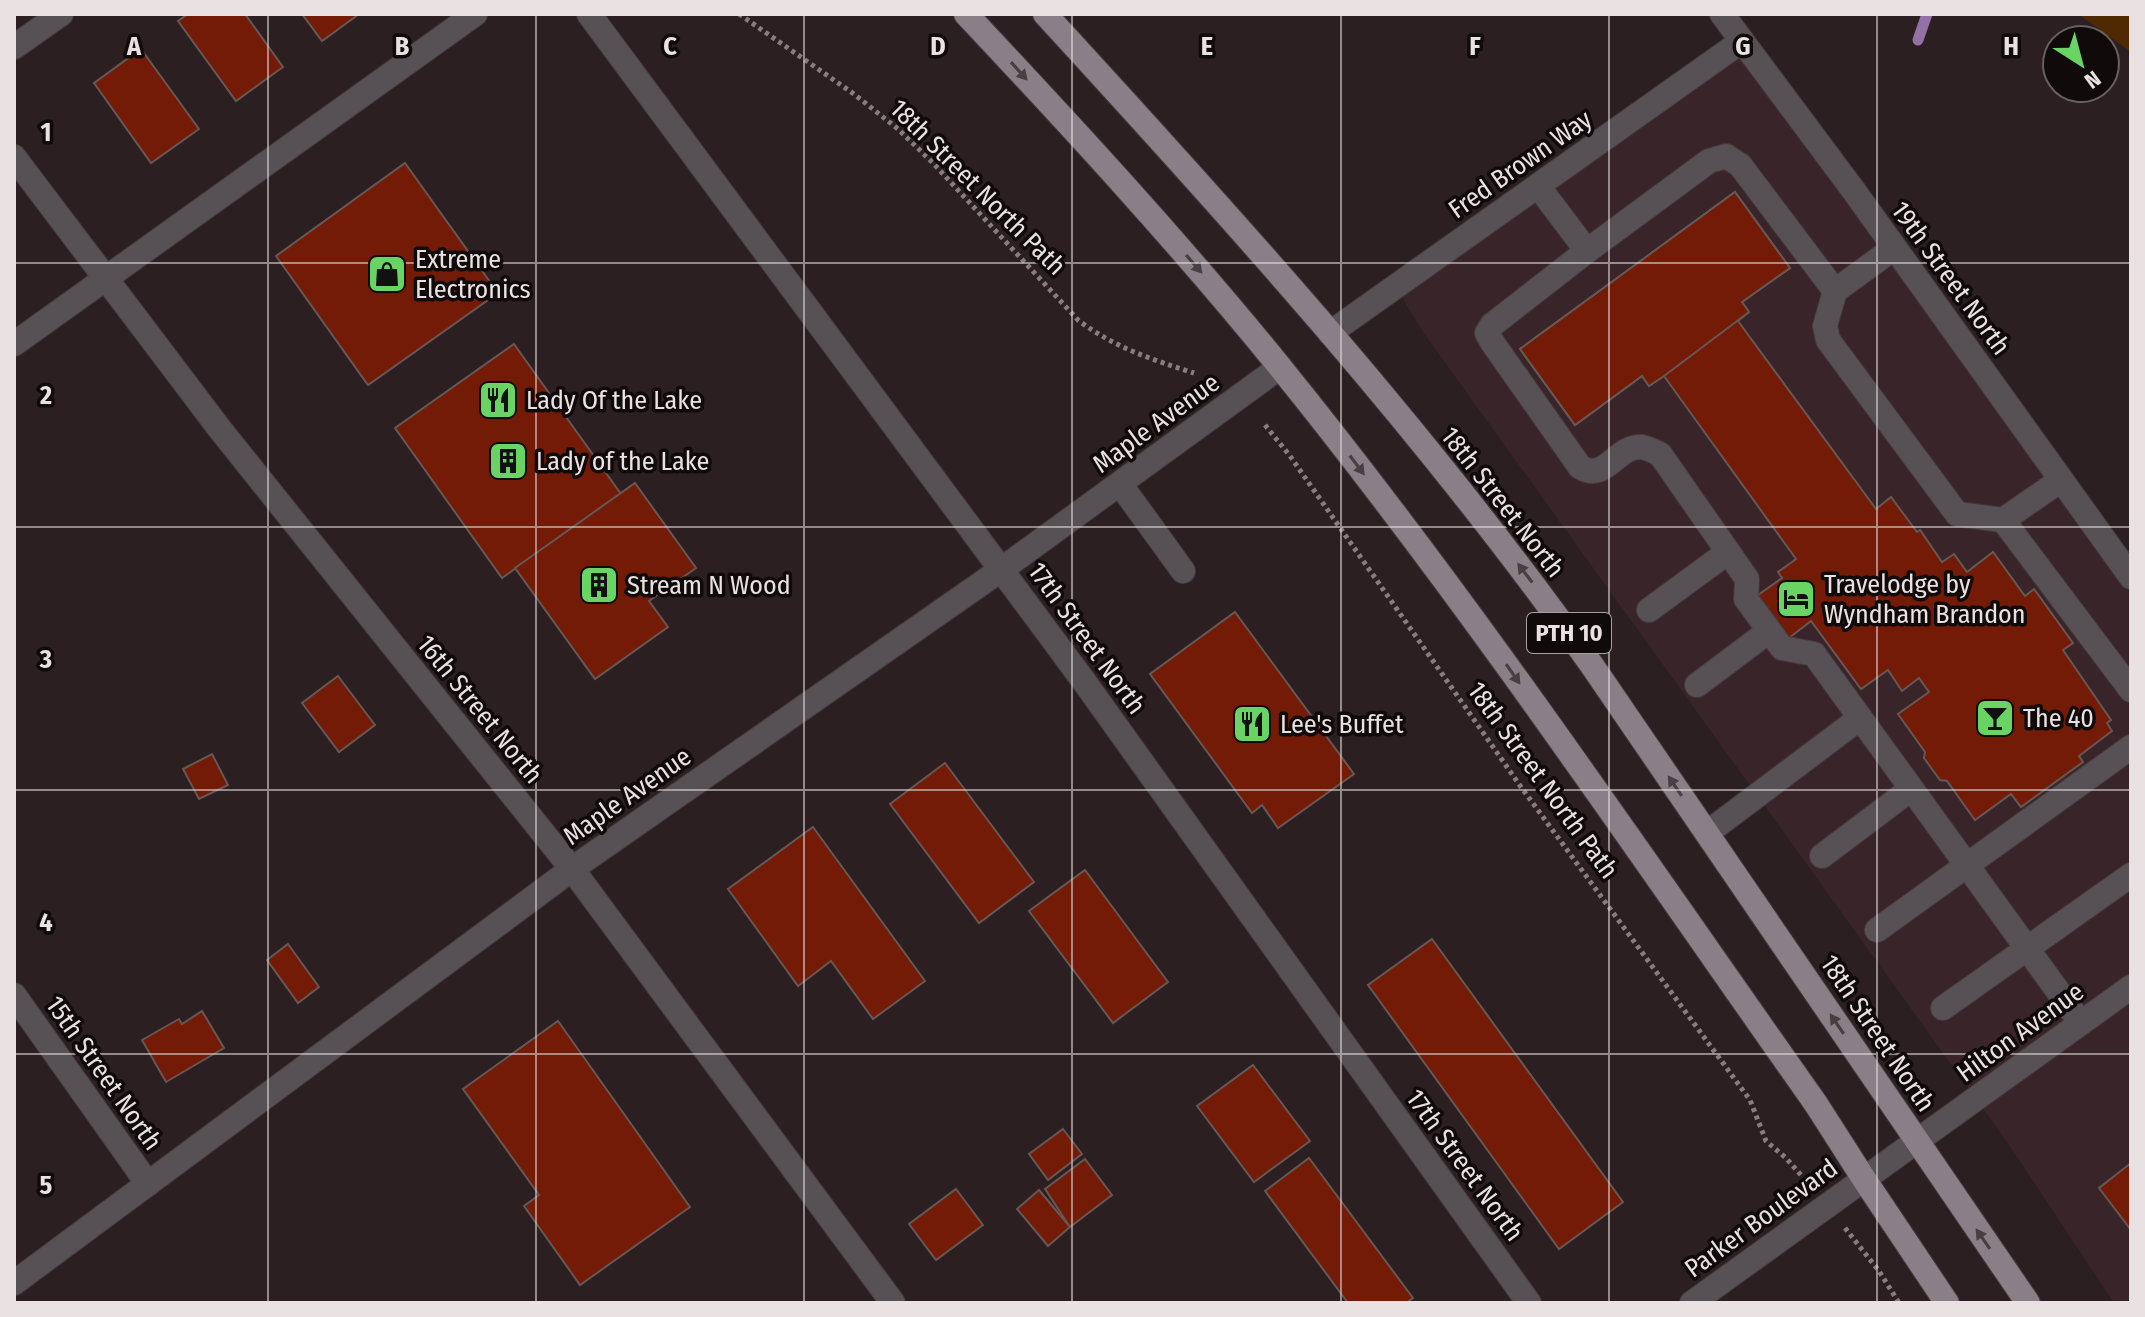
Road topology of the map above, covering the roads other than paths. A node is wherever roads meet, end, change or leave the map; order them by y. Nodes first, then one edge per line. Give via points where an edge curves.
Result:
1 (61, 14) edge
2 (475, 14) edge
3 (589, 14) edge
4 (966, 14) edge
5 (1045, 14) edge
6 (1722, 14) edge
7 (1742, 41) junction
8 (14, 47) edge
9 (14, 157) edge
10 (1538, 186) junction
11 (1894, 248) junction
12 (1587, 251) junction
13 (106, 278) junction
14 (1835, 291) junction
15 (1330, 333) junction
16 (14, 344) edge
17 (1280, 367) junction
18 (2061, 480) junction
19 (1120, 484) junction
20 (2003, 520) junction
21 (1728, 552) junction
22 (1002, 569) junction
23 (1183, 571) dead end
24 (2131, 577) edge
25 (1649, 610) dead end
26 (1769, 631) junction
27 (1697, 685) dead end
28 (2131, 690) edge
29 (1860, 718) junction
30 (2131, 747) edge
31 (1911, 789) junction
32 (1707, 833) junction
33 (1822, 856) dead end
34 (1967, 867) junction
35 (572, 869) junction
36 (2131, 875) edge
37 (1877, 930) dead end
38 (2026, 949) junction
39 (2131, 987) edge
40 (14, 995) edge
41 (1943, 1008) dead end
42 (2081, 1023) junction
43 (1917, 1140) junction
44 (1864, 1179) junction
45 (148, 1184) junction
46 (14, 1283) edge
47 (893, 1303) edge
48 (1529, 1303) edge
49 (1692, 1303) edge
50 (1947, 1303) edge
51 (2028, 1303) edge

1 - 8 street
2 - 13 street
3 - 22 street, 17th Street North
4 -> 17 main road, PTH 10 via 1197,267
5 - 15 main road, 18th Street North / PTH 10
6 - 7 street, 19th Street North
7 - 10 street, Fred Brown Way
7 - 11 street, 19th Street North
9 - 13 street, 16th Street North
10 - 12 street
10 - 15 street, Fred Brown Way
11 - 14 street
11 - 18 street, 19th Street North
12 - 14 street via 1709,161 1726,156 1740,165
12 - 21 street via 1487,333 1580,467 1598,471 1629,449 1643,447 1660,454
13 - 16 street
13 - 35 street, 16th Street North via 219,428
14 - 20 street via 1825,326 1840,357 1957,514
32 -> 15 main road, 18th Street North / PTH 10 via 1524,572
17 - 19 street, Maple Avenue
17 -> 44 main road, PTH 10 via 1500,657
18 - 20 street
18 - 24 street, 19th Street North
19 - 22 street, Maple Avenue
19 - 23 street
20 - 28 street
21 - 25 street
21 - 26 street via 1747,579 1746,599
22 - 35 street, Maple Avenue
22 - 48 street, 17th Street North
26 - 27 street
26 - 29 street via 1782,648 1814,654
29 - 31 street
29 - 32 street
30 - 34 street
31 - 33 street
31 - 34 street
43 -> 32 main road, 18th Street North / PTH 10
34 - 37 street
34 - 38 street
35 - 45 street, Maple Avenue
35 - 47 street, 16th Street North
36 - 38 street
38 - 41 street
38 - 42 street
39 - 42 street, Hilton Avenue
40 - 45 street, 15th Street North
42 - 43 street, Hilton Avenue
43 - 44 street, Hilton Avenue
51 -> 43 main road, 18th Street North / PTH 10
44 - 49 street, Parker Boulevard
44 - 50 main road, PTH 10
45 - 46 street, Maple Avenue

